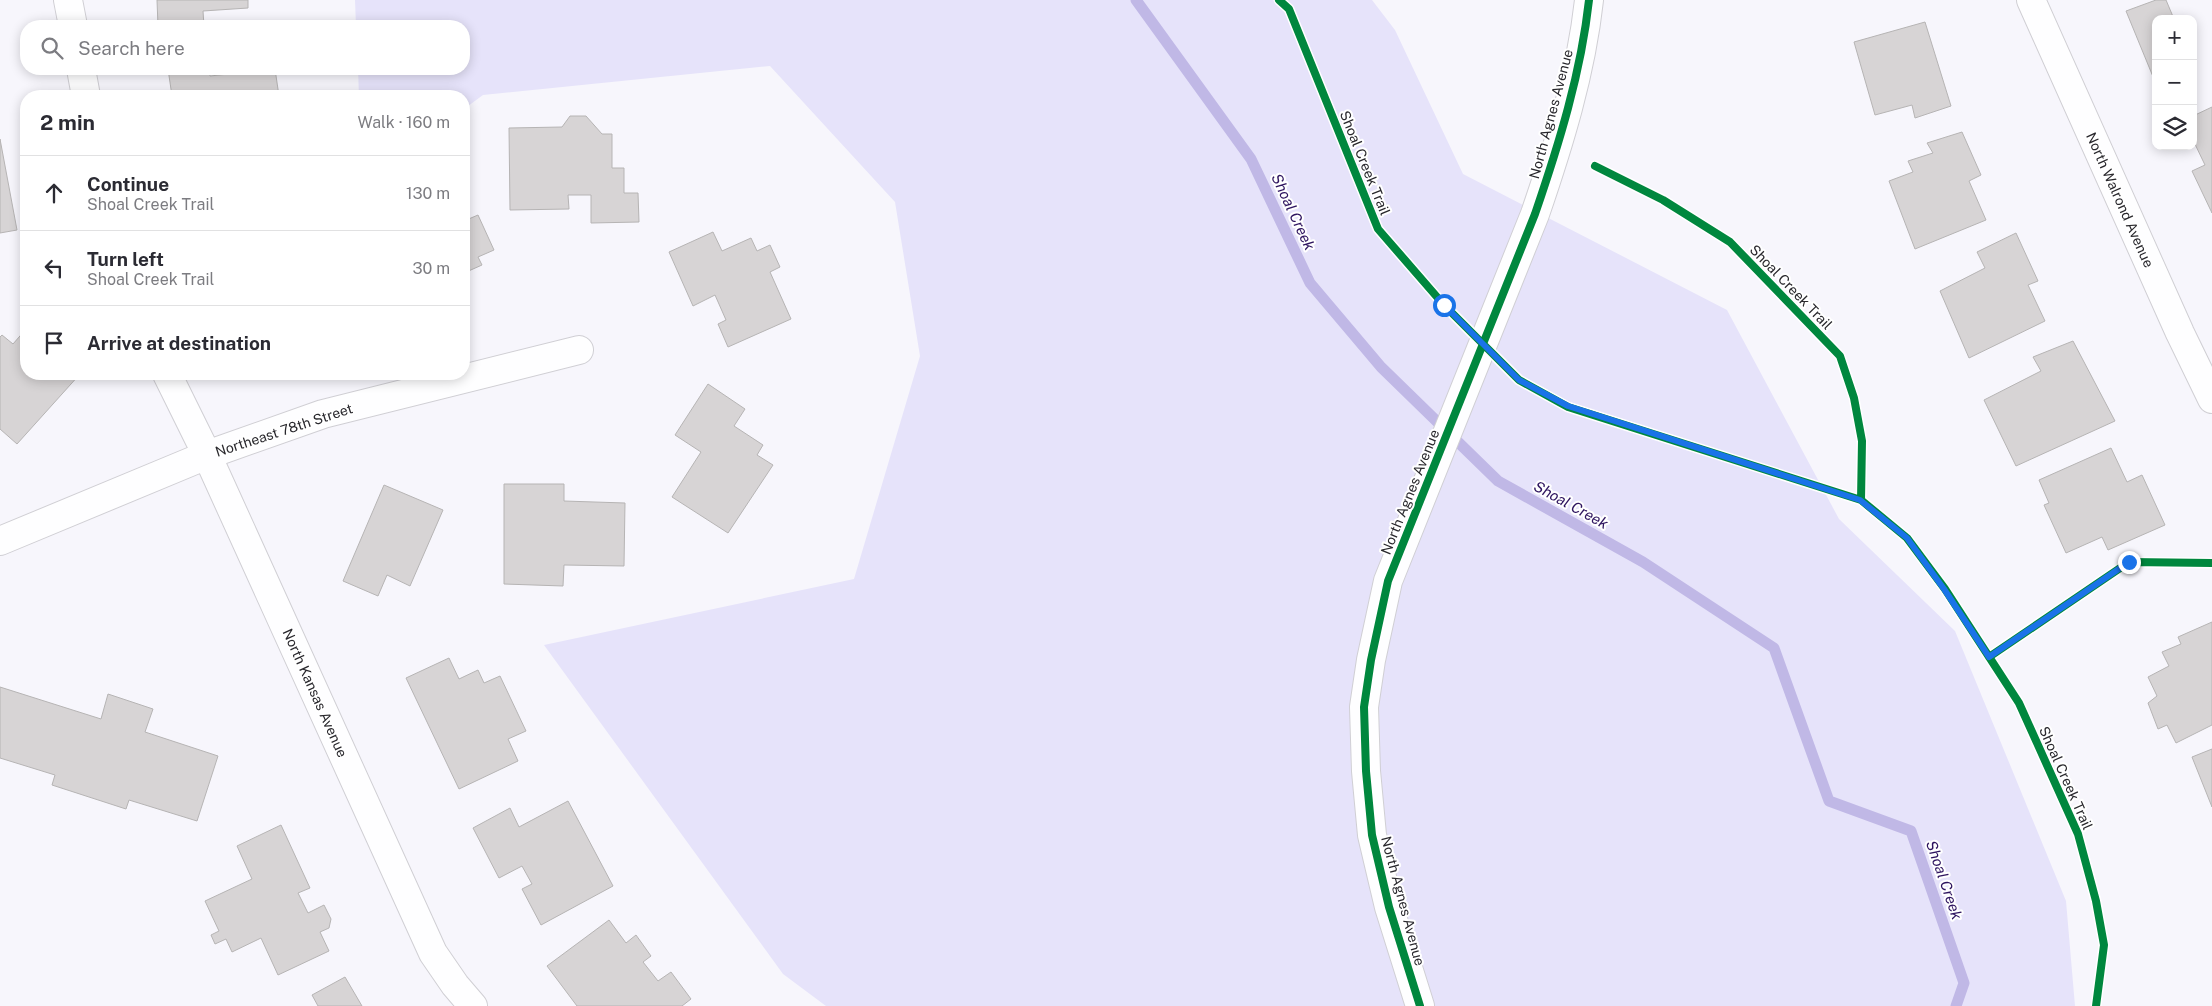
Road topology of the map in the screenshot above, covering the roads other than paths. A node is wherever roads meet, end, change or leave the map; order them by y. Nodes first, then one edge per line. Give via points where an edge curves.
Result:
1 (68, 0) edge
2 (1589, 0) edge
3 (2031, 0) edge
4 (72, 20) edge
5 (82, 75) edge
6 (85, 90) edge
7 (579, 350) dead end
8 (470, 377) edge
9 (170, 380) edge
10 (459, 380) edge
11 (2212, 399) edge
12 (207, 456) junction
13 (0, 541) edge
14 (473, 1006) edge
15 (1420, 1006) edge

1 - 4 street
2 - 15 street, North Agnes Avenue via 1585,39 1556,153 1535,214 1388,581 1371,660 1364,707 1372,835 1389,907
3 - 11 street, North Walrond Avenue
5 - 6 street
7 - 8 street, Northeast 78th Street
9 - 12 street, North Kansas Avenue
10 - 12 street, Northeast 78th Street via 323,414
12 - 13 street, Northeast 78th Street
12 - 14 street, North Kansas Avenue via 433,953

